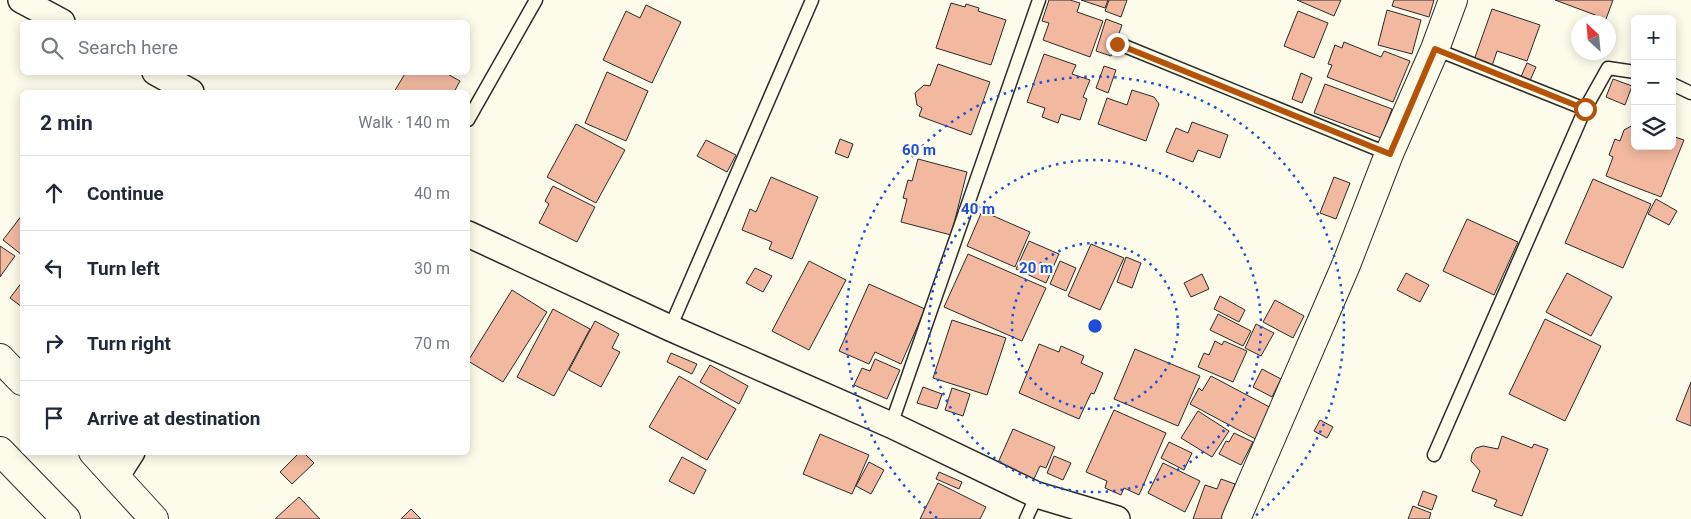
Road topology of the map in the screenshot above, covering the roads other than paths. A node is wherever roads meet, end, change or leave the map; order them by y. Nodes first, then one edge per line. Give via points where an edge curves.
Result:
1 (21, 0) edge
2 (536, 0) edge
3 (812, 0) edge
4 (1039, 0) edge
5 (1453, 0) edge
6 (58, 20) edge
7 (1117, 44) dead end
8 (1435, 49) junction
9 (1631, 71) edge
10 (160, 75) edge
11 (1676, 86) edge
12 (187, 90) edge
13 (1691, 94) edge
14 (1585, 109) junction
15 (470, 116) edge
16 (1390, 154) junction
17 (470, 235) edge
18 (670, 328) junction
19 (0, 358) edge
20 (20, 379) edge
21 (891, 425) junction
22 (0, 451) edge
23 (96, 455) edge
24 (130, 455) edge
25 (1434, 455) dead end
26 (116, 477) junction
27 (1037, 495) junction
28 (66, 519) edge
29 (154, 519) edge
30 (1026, 519) edge
31 (1117, 519) edge
32 (1236, 519) edge

1 - 6 street
2 - 15 lane
3 - 18 lane
4 - 21 lane
5 - 8 main road
7 - 16 lane
8 - 14 lane
8 - 16 main road
9 - 14 lane via 1608,68
10 - 12 street
11 - 13 lane
14 - 25 lane
16 - 32 main road
17 - 18 street
18 - 21 street
19 - 20 main road
21 - 27 street
22 - 28 main road
23 - 26 main road
24 - 26 street
26 - 29 main road
27 - 30 lane
27 - 31 street

